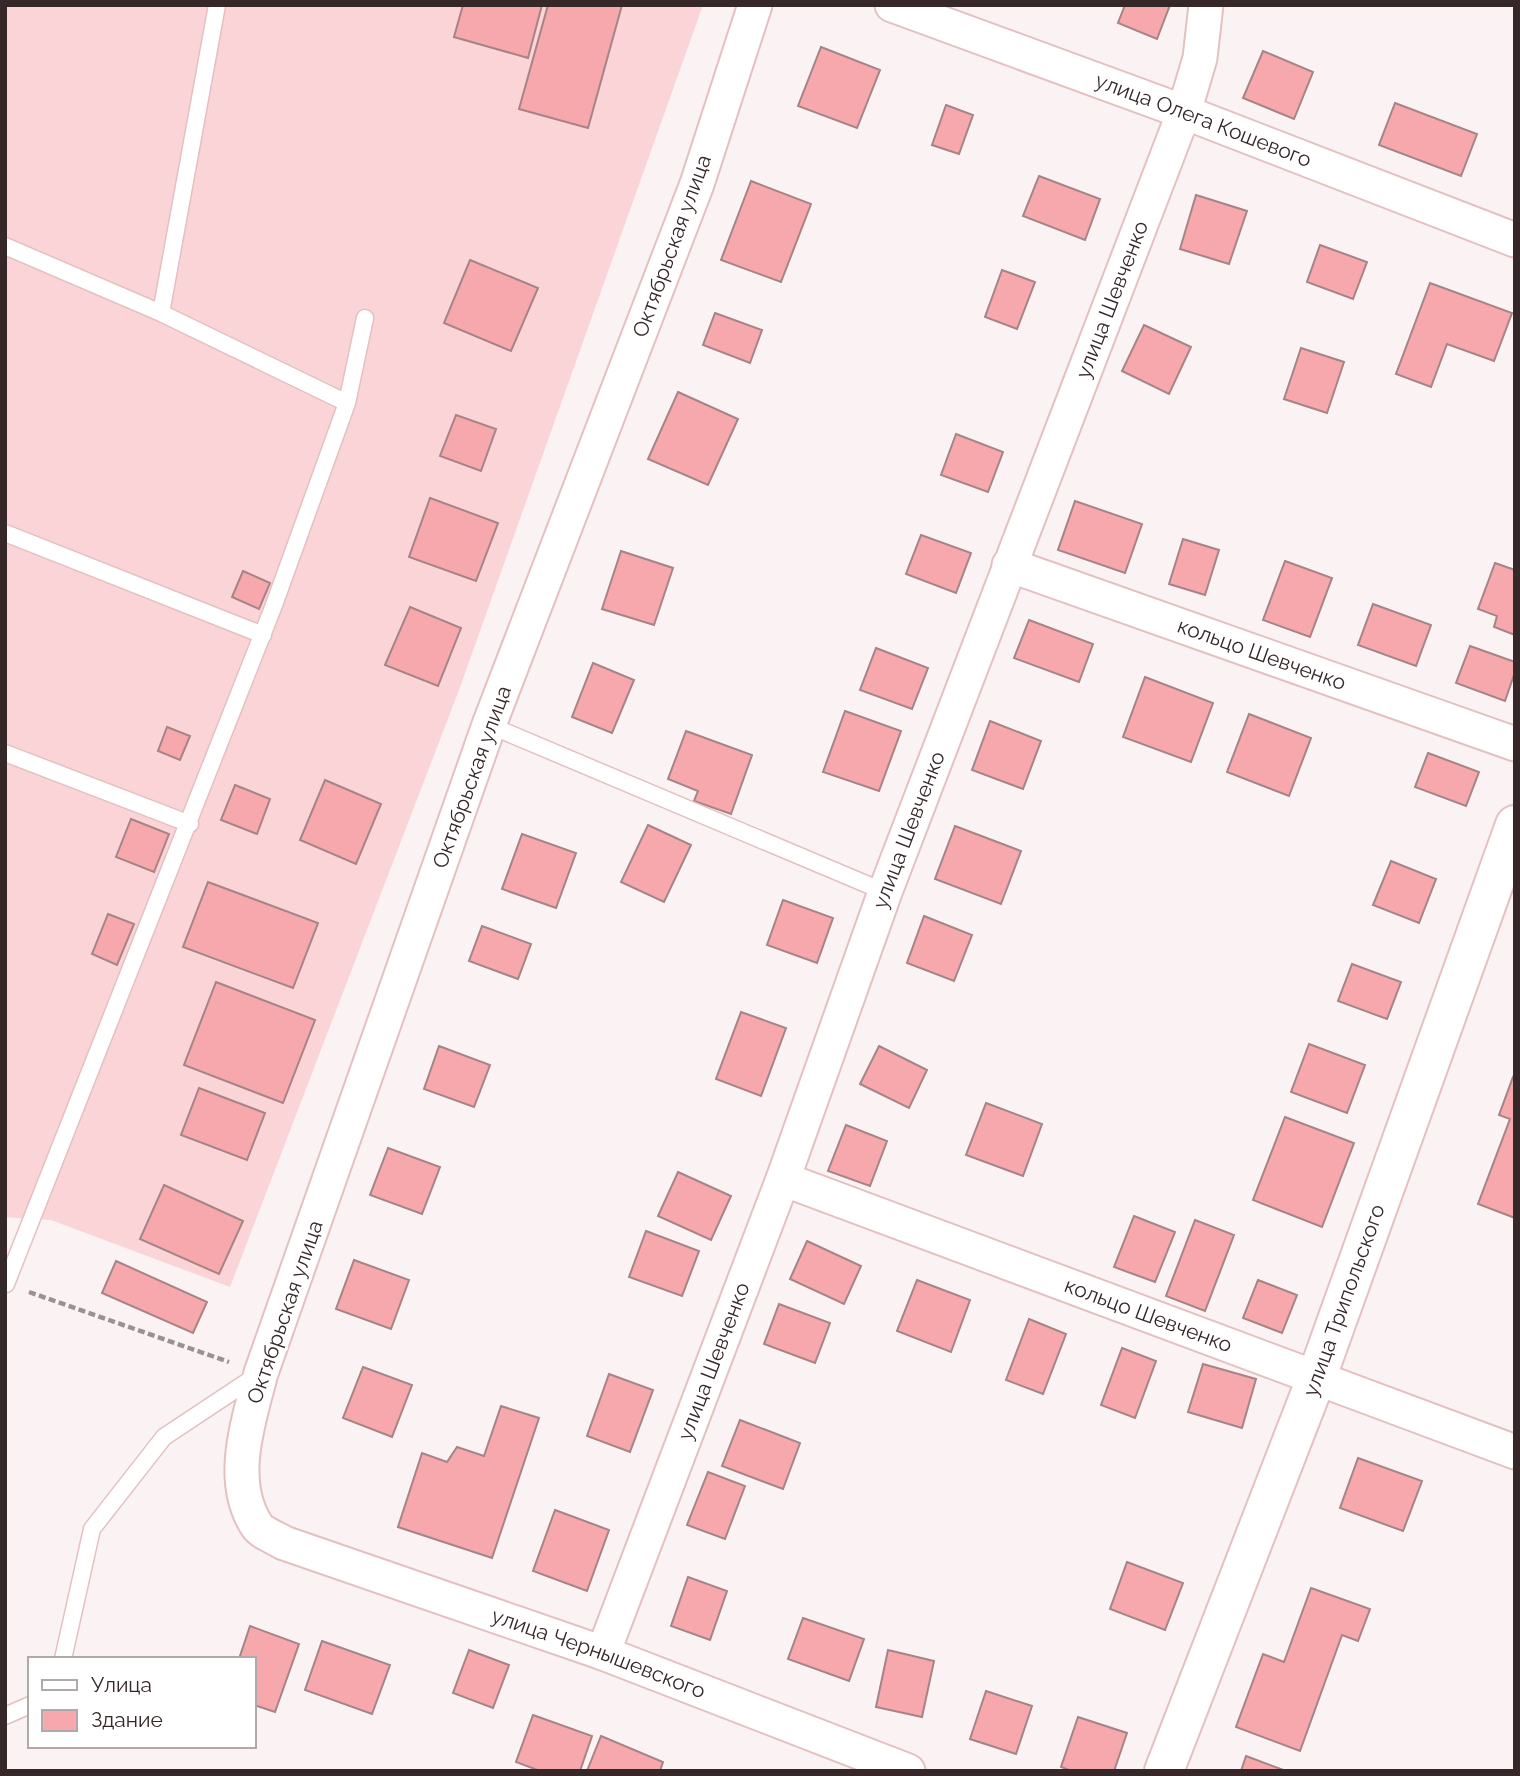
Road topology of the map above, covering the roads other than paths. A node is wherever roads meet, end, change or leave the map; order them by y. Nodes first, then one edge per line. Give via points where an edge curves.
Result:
1 (217, 5) edge
2 (755, 5) edge
3 (892, 5) edge
4 (1206, 5) edge
5 (1184, 112) junction
6 (1515, 240) edge
7 (5, 246) edge
8 (161, 313) junction
9 (365, 318) dead end
10 (347, 403) junction
11 (5, 533) edge
12 (1009, 565) junction
13 (263, 635) junction
14 (489, 724) junction
15 (1515, 744) edge
16 (5, 753) edge
17 (190, 824) junction
18 (1515, 825) edge
19 (885, 892) junction
20 (783, 1179) junction
21 (6, 1284) edge
22 (261, 1373) junction
23 (1316, 1379) junction
24 (1515, 1452) edge
25 (284, 1543) joint
26 (603, 1653) junction
27 (63, 1657) edge
28 (28, 1706) edge
29 (5, 1716) edge
30 (908, 1771) edge
31 (1164, 1771) edge

1 - 8 lane
2 - 14 street, Октябрьская улица via 697,184
3 - 5 street, улица Олега Кошевого
4 - 5 street, улица Шевченко via 1200,58
5 - 6 street, улица Олега Кошевого
5 - 12 street, улица Шевченко
7 - 8 lane
8 - 10 lane
9 - 10 lane
10 - 13 lane
11 - 13 lane
12 - 15 street, кольцо Шевченко
12 - 19 street, улица Шевченко
13 - 17 lane
14 - 19 lane
14 - 22 street, Октябрьская улица
16 - 17 lane
17 - 21 lane
18 - 23 street, улица Трипольского
19 - 20 street, улица Шевченко
20 - 23 street, кольцо Шевченко
20 - 26 street, улица Шевченко
22 - 25 street, Октябрьская улица via 243,1443 242,1473 258,1528
22 - 27 lane via 164,1437 92,1529
23 - 24 street, кольцо Шевченко
23 - 31 street, улица Трипольского
25 - 26 street, улица Чернышевского
26 - 30 street, улица Чернышевского
28 - 29 lane

